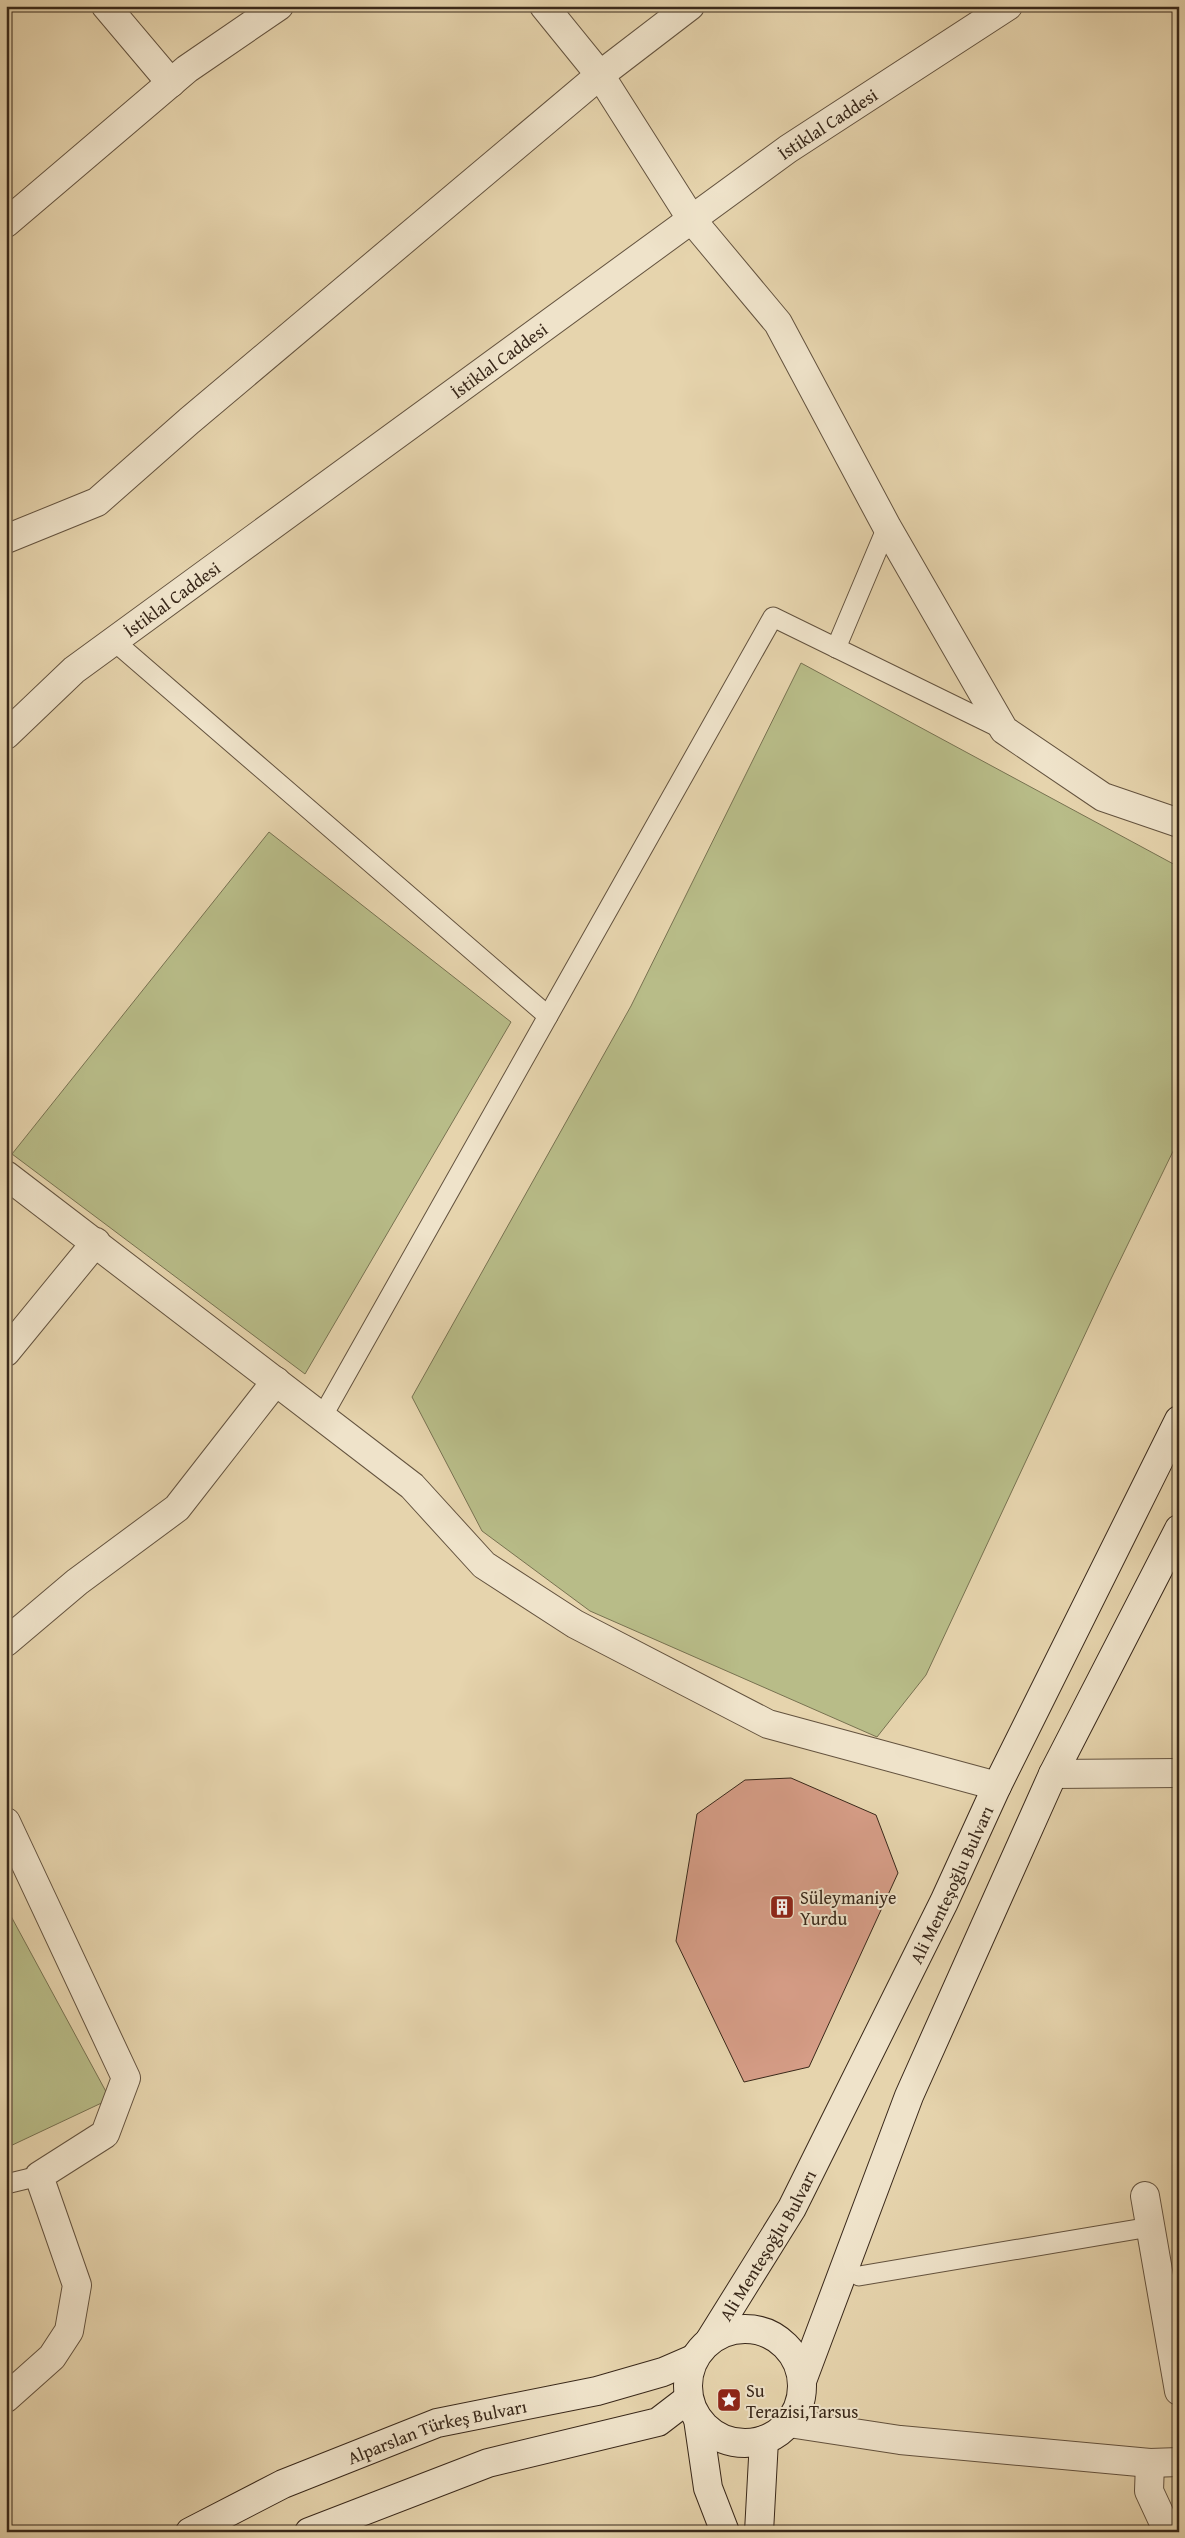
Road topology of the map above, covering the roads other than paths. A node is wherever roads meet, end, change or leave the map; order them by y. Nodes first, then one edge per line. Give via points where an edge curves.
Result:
1 (106, 6) edge
2 (279, 6) edge
3 (544, 6) edge
4 (690, 6) edge
5 (1008, 6) edge
6 (600, 75) junction
7 (171, 83) junction
8 (692, 220) junction
9 (6, 223) edge
10 (887, 528) junction
11 (6, 539) edge
12 (114, 641) junction
13 (836, 648) junction
14 (1004, 730) junction
15 (6, 735) edge
16 (1179, 823) edge
17 (548, 1016) junction
18 (6, 1175) edge
19 (96, 1242) junction
20 (6, 1352) edge
21 (276, 1381) junction
22 (322, 1417) junction
23 (1179, 1420) edge
24 (1179, 1529) edge
25 (6, 1642) edge
26 (1179, 1773) edge
27 (1053, 1774) junction
28 (997, 1786) junction
29 (6, 1822) edge
30 (38, 2176) junction
31 (6, 2184) edge
32 (1145, 2196) dead end
33 (1150, 2226) junction
34 (858, 2276) dead end
35 (702, 2350) junction
36 (802, 2381) junction
37 (1179, 2390) edge
38 (6, 2398) edge
39 (693, 2410) junction
40 (790, 2423) junction
41 (764, 2440) junction
42 (1179, 2462) edge
43 (1150, 2463) junction
44 (708, 2488) junction
45 (190, 2532) edge
46 (310, 2532) edge
47 (709, 2532) edge
48 (725, 2532) edge
49 (759, 2532) edge
50 (1168, 2532) edge

1 - 7 street
2 - 7 street
3 - 6 street
4 - 6 street
5 - 8 street, İstiklal Caddesi via 788,150
6 - 8 street
6 - 11 street via 189,420 97,502
7 - 9 street
8 - 10 street via 778,323
8 - 12 street, İstiklal Caddesi
10 - 13 lane
10 - 14 street
12 - 15 street, İstiklal Caddesi via 74,670
12 - 17 lane
13 - 14 lane
13 - 17 lane via 773,617
14 - 16 street via 1104,797
17 - 22 lane
18 - 19 street
19 - 20 street
19 - 21 street
21 - 22 street
21 - 25 street via 177,1508 77,1582
22 - 28 street via 412,1486 484,1565 575,1624 768,1724
23 - 28 street, Ali Menteşoğlu Bulvarı
24 - 27 street
26 - 27 street
27 - 36 street via 909,2096
28 - 35 street, Ali Menteşoğlu Bulvarı via 944,1902 792,2208
29 - 30 street via 126,2078 105,2134
30 - 31 lane
30 - 38 street via 76,2285 69,2331 52,2357
32 - 33 street
33 - 34 lane
33 - 37 street
35 - 36 street via 723,2332 738,2329 769,2333 792,2352
35 - 39 street via 687,2386
35 - 45 street, Alparslan Türkeş Bulvarı via 663,2372 598,2391 437,2423 283,2484
36 - 40 street via 798,2410
39 - 41 street via 703,2426 732,2443
39 - 44 street
39 - 46 street via 658,2422 488,2464
40 - 41 street
40 - 43 street via 900,2440
41 - 49 street
42 - 43 street
43 - 50 street via 1149,2491
44 - 47 street
44 - 48 street

